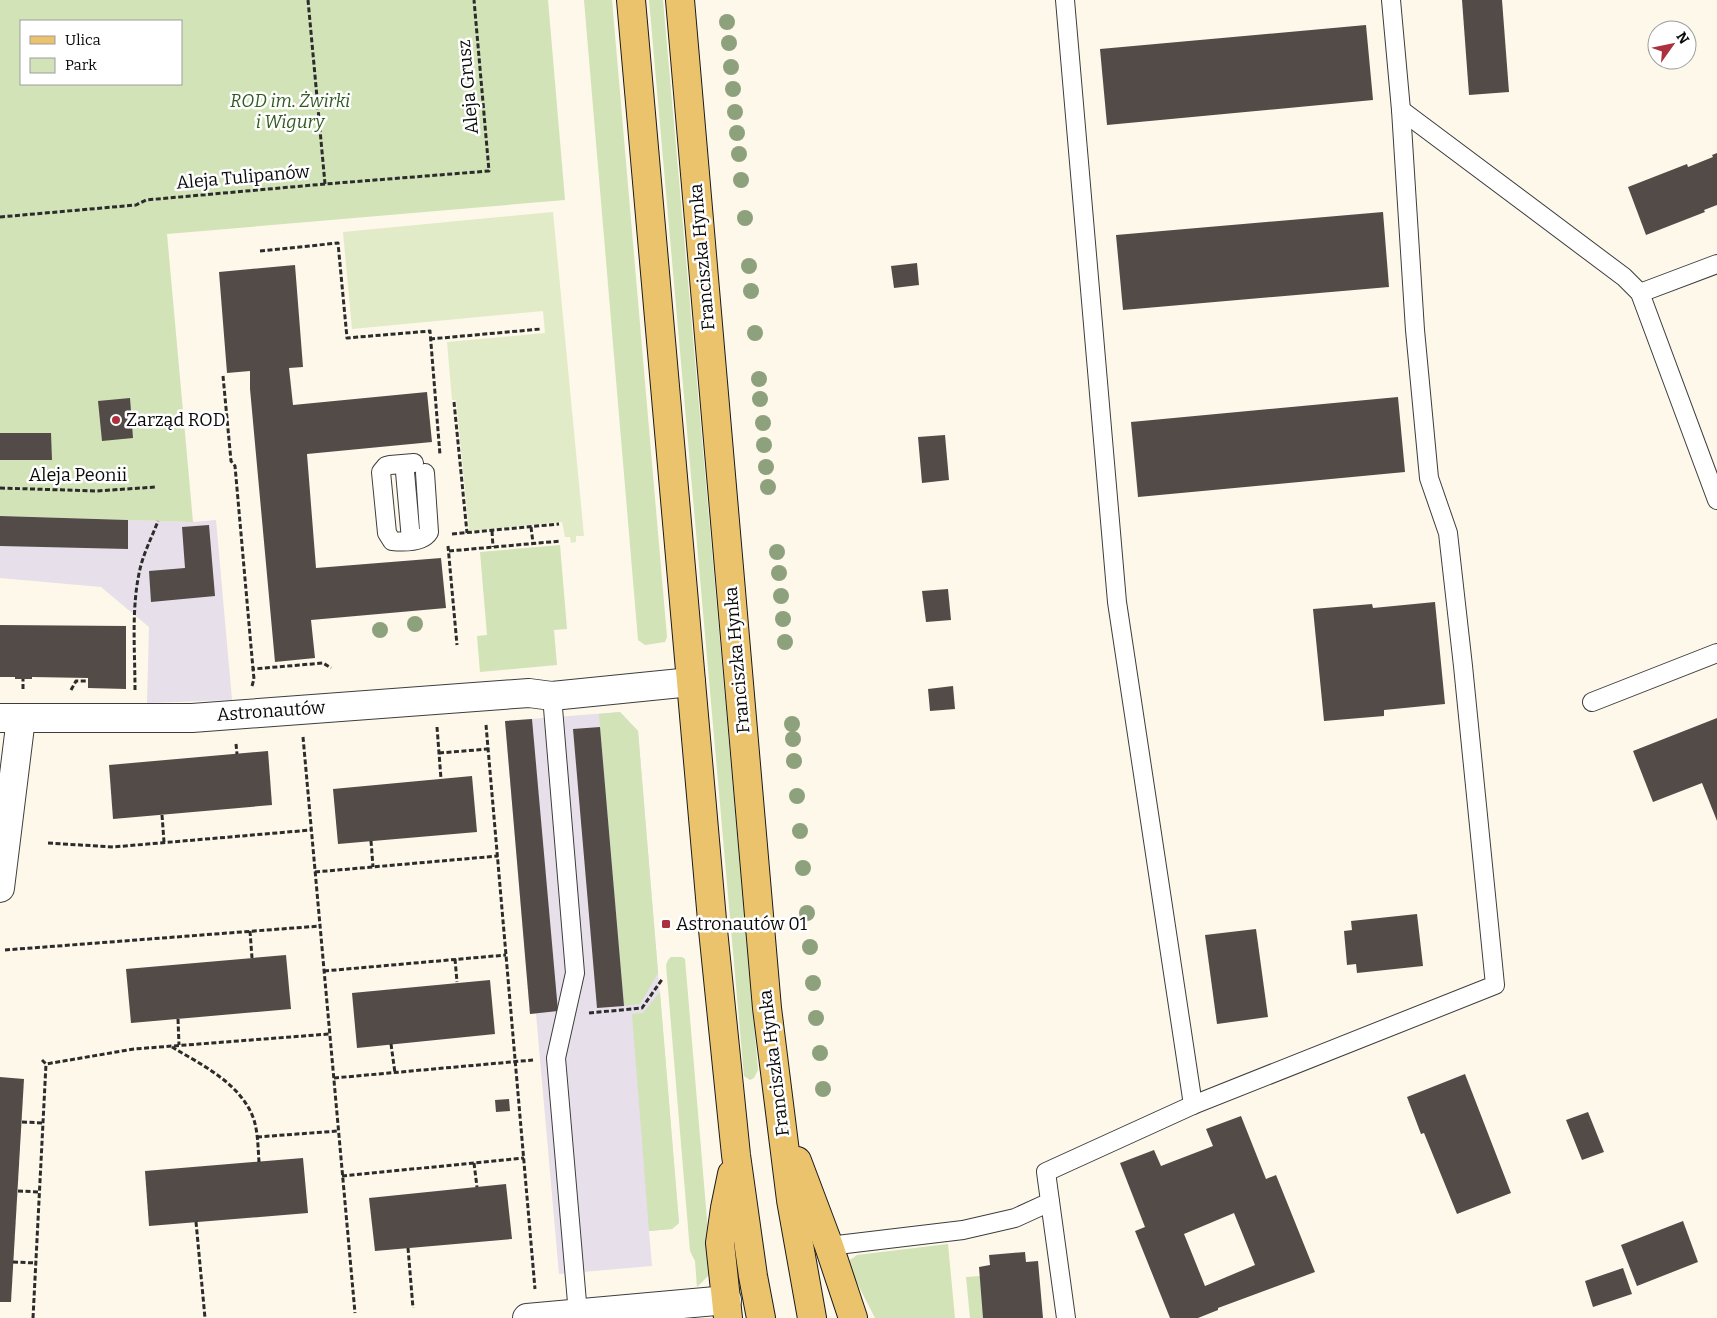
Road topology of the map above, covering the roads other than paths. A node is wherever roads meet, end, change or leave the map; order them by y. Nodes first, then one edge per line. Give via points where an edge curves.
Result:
1 (631, 0) edge
2 (680, 0) edge
3 (1065, 0) edge
4 (1391, 0) edge
5 (1401, 110) junction
6 (1717, 264) edge
7 (1640, 293) junction
8 (415, 469) junction
9 (1717, 500) edge
10 (429, 520) junction
11 (410, 521) junction
12 (386, 523) junction
13 (411, 540) junction
14 (1717, 653) edge
15 (691, 682) junction
16 (552, 696) junction
17 (1592, 702) dead end
18 (11, 718) edge
19 (0, 888) edge
20 (1193, 1105) junction
21 (779, 1113) junction
22 (736, 1156) junction
23 (1050, 1202) junction
24 (829, 1246) junction
25 (531, 1308) edge
26 (728, 1309) edge
27 (578, 1314) junction
28 (761, 1318) edge
29 (812, 1318) edge
30 (853, 1318) edge
31 (1066, 1318) edge

1 - 15 main road
2 - 21 main road, Franciszka Hynka via 767,1008
3 - 20 lane via 1117,602
4 - 5 lane
5 - 7 lane via 1624,277
5 - 20 lane via 1415,330 1429,478 1448,533 1495,985
6 - 7 lane
7 - 9 lane
8 - 10 lane
8 - 11 lane
8 - 12 lane via 390,465 382,472
10 - 11 lane
10 - 13 lane via 427,536
11 - 12 lane
11 - 13 lane
12 - 13 lane via 392,541
14 - 17 lane
15 - 16 street, Astronautów
15 - 22 main road
16 - 18 street, Astronautów via 529,692 192,718
16 - 27 lane via 575,973 556,1058
18 - 19 street, Astronautów
20 - 23 lane via 1046,1172
21 - 24 main road
21 - 29 main road, Franciszka Hynka
22 - 26 main road via 720,1243
22 - 28 main road
23 - 24 lane via 1015,1218 963,1230
23 - 31 lane
24 - 30 main road
25 - 27 street
26 - 27 street

